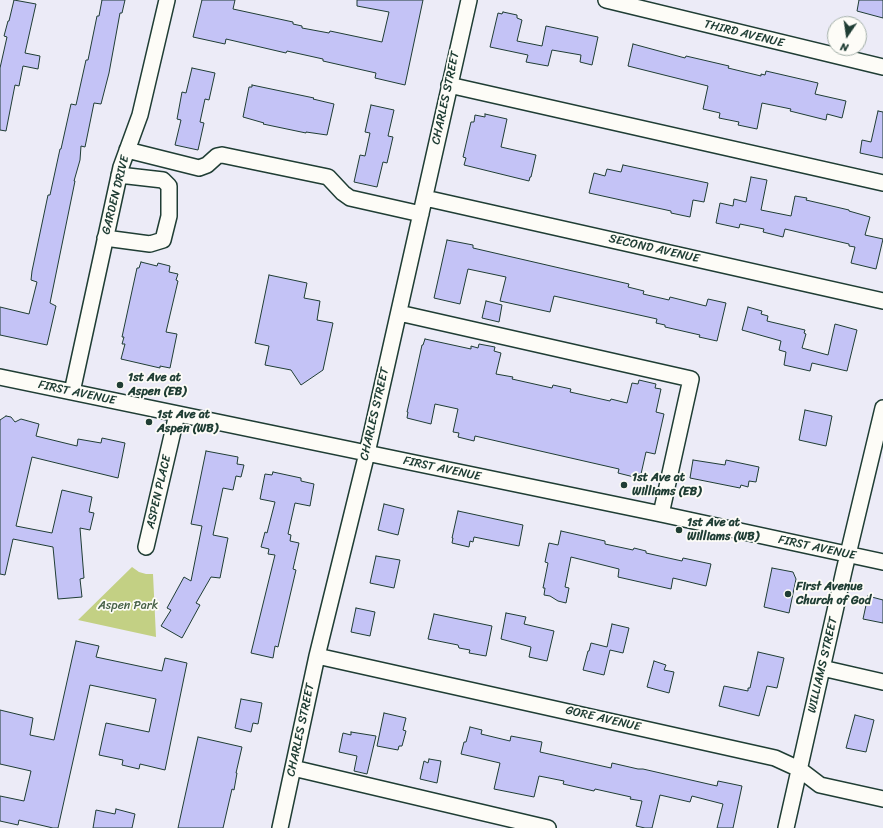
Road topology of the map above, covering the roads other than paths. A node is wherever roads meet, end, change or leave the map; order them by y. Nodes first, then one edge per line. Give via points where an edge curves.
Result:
1 (167, 0) edge
2 (468, 0) edge
3 (606, 0) edge
4 (883, 67) edge
5 (449, 84) junction
6 (127, 150) junction
7 (119, 175) junction
8 (883, 182) edge
9 (425, 198) junction
10 (421, 214) junction
11 (106, 238) junction
12 (883, 301) edge
13 (399, 313) junction
14 (0, 377) edge
15 (72, 392) junction
16 (883, 408) edge
17 (177, 414) junction
18 (879, 444) edge
19 (367, 453) junction
20 (660, 514) junction
21 (146, 547) dead end
22 (848, 554) junction
23 (883, 562) edge
24 (316, 656) junction
25 (822, 668) junction
26 (883, 682) edge
27 (293, 768) junction
28 (799, 769) junction
29 (883, 799) edge
30 (280, 828) edge
31 (548, 828) edge
32 (786, 828) edge

1 - 6 street, GARDEN DRIVE via 140,116
2 - 5 street, CHARLES STREET
3 - 4 street, THIRD AVENUE
5 - 8 street
5 - 9 street, CHARLES STREET
6 - 7 street, GARDEN DRIVE
6 - 10 street via 199,168 222,155 328,177 350,198
7 - 11 street, GARDEN DRIVE
7 - 11 street via 163,180 168,186 169,216 163,240 150,244
9 - 10 street, CHARLES STREET
9 - 12 street, SECOND AVENUE
10 - 13 street, CHARLES STREET
11 - 15 street, GARDEN DRIVE
13 - 19 street, CHARLES STREET
13 - 20 street via 691,379
14 - 15 street, FIRST AVENUE
15 - 17 street, FIRST AVENUE
16 - 18 street, WILLIAMS STREET
17 - 19 street, FIRST AVENUE
17 - 21 street, ASPEN PLACE
18 - 22 street, WILLIAMS STREET
19 - 20 street, FIRST AVENUE
19 - 24 street, CHARLES STREET
20 - 22 street, FIRST AVENUE
22 - 23 street, FIRST AVENUE
22 - 25 street, WILLIAMS STREET
24 - 27 street, CHARLES STREET
24 - 28 street, GORE AVENUE via 775,758
25 - 26 street
25 - 28 street, WILLIAMS STREET
27 - 30 street, CHARLES STREET
27 - 31 street
28 - 29 street, GORE AVENUE via 820,785
28 - 32 street, WILLIAMS STREET

